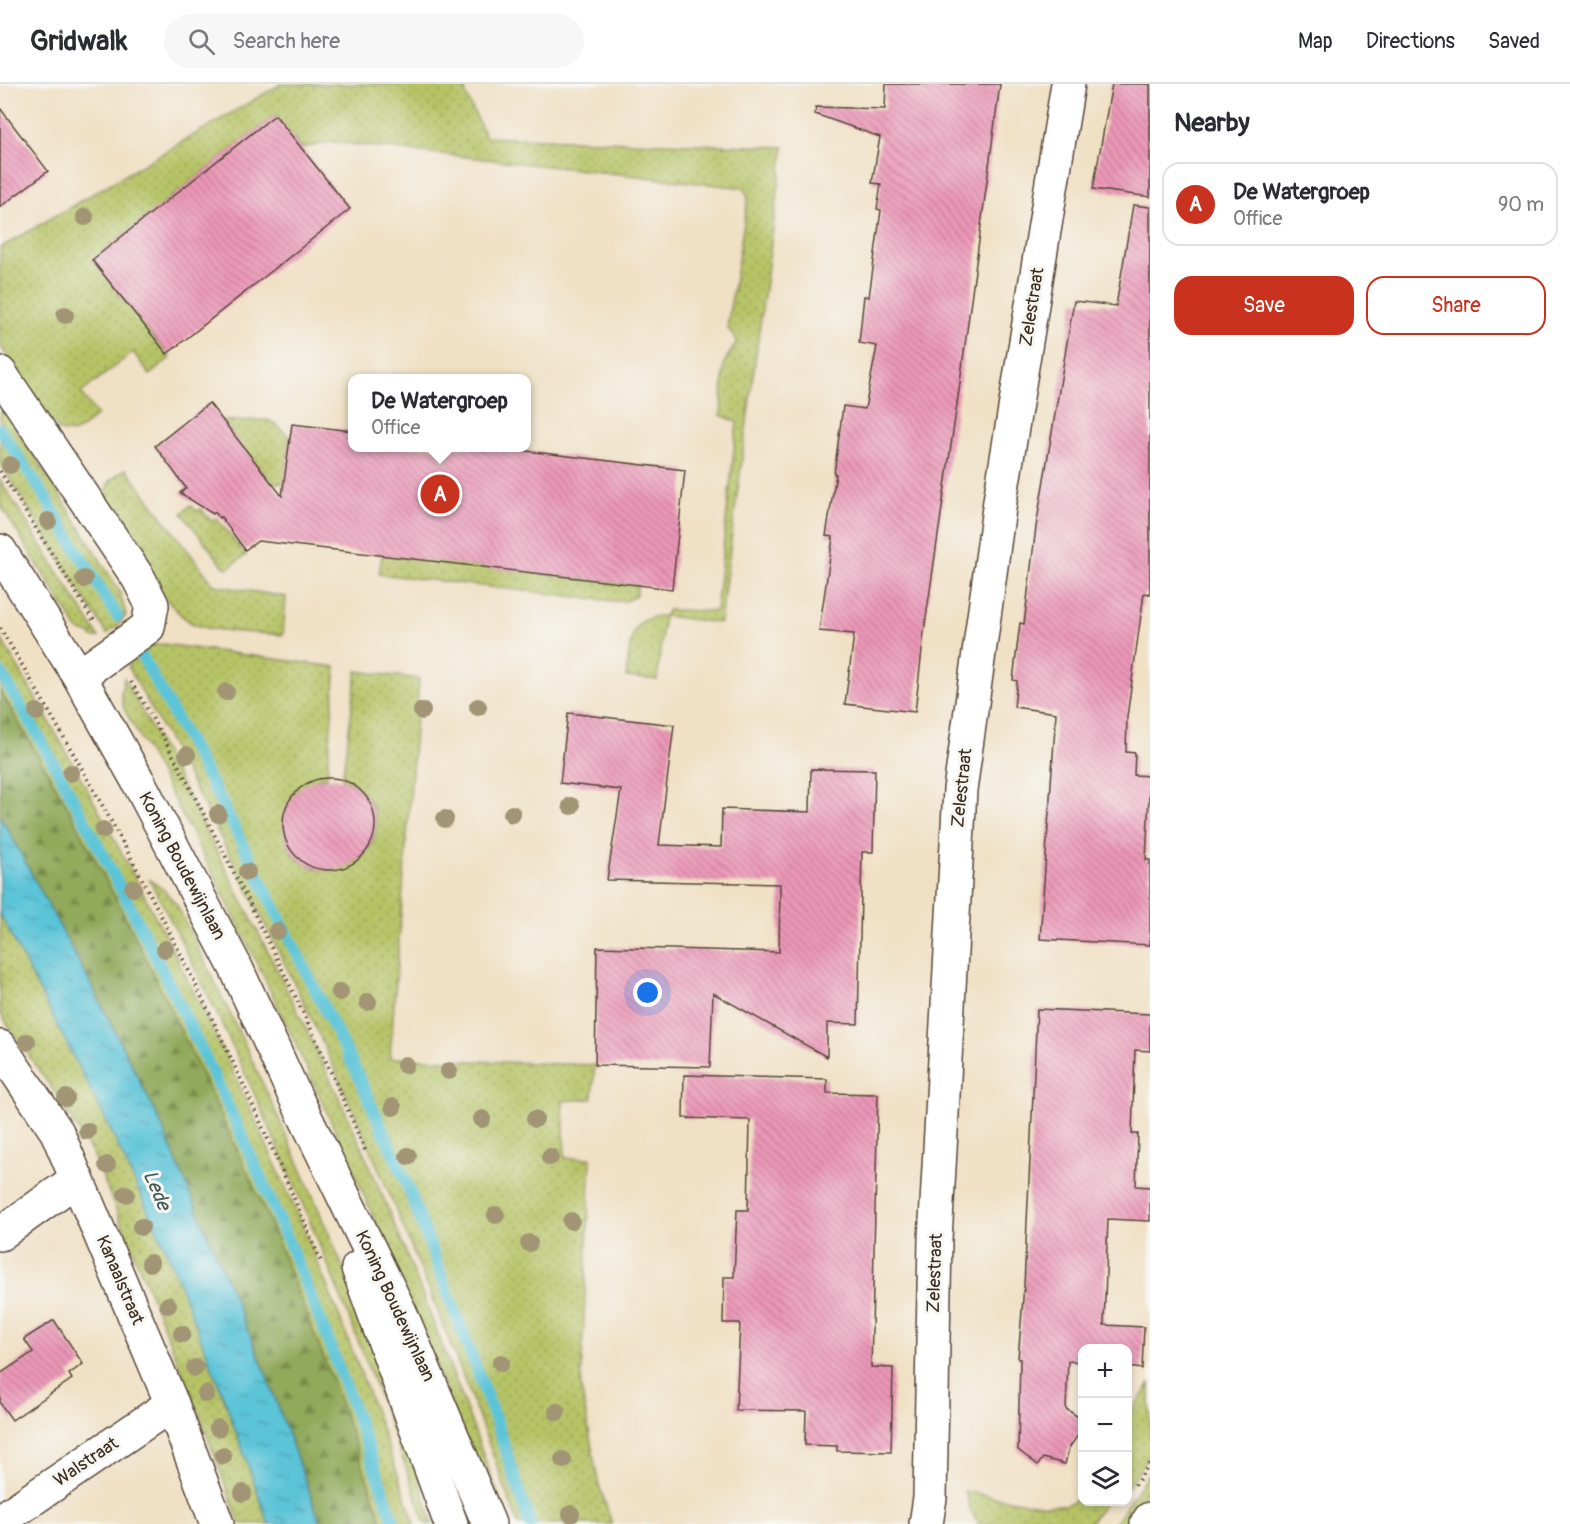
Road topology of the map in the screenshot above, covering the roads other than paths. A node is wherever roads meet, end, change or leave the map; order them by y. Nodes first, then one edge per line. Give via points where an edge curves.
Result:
1 (1068, 84) edge
2 (0, 374) edge
3 (0, 551) edge
4 (79, 676) junction
5 (0, 1047) edge
6 (293, 1092) junction
7 (77, 1179) junction
8 (0, 1234) edge
9 (172, 1404) junction
10 (933, 1515) edge
11 (1150, 1519) edge
12 (0, 1521) edge
13 (217, 1524) edge
14 (451, 1524) edge
15 (489, 1524) edge
16 (1147, 1524) edge

1 - 10 street, Zelestraat via 1000,501 960,790 935,1239
2 - 4 street via 139,579 152,605 147,627
3 - 4 street, Koning Boudewijnlaan
4 - 6 street, Koning Boudewijnlaan via 230,958
5 - 7 street, Kanaalstraat via 57,1132
6 - 14 street, Koning Boudewijnlaan
6 - 15 street, Koning Boudewijnlaan via 400,1312
7 - 8 street
7 - 9 street, Kanaalstraat
9 - 12 street, Walstraat
9 - 13 street, Kanaalstraat
11 - 16 street

